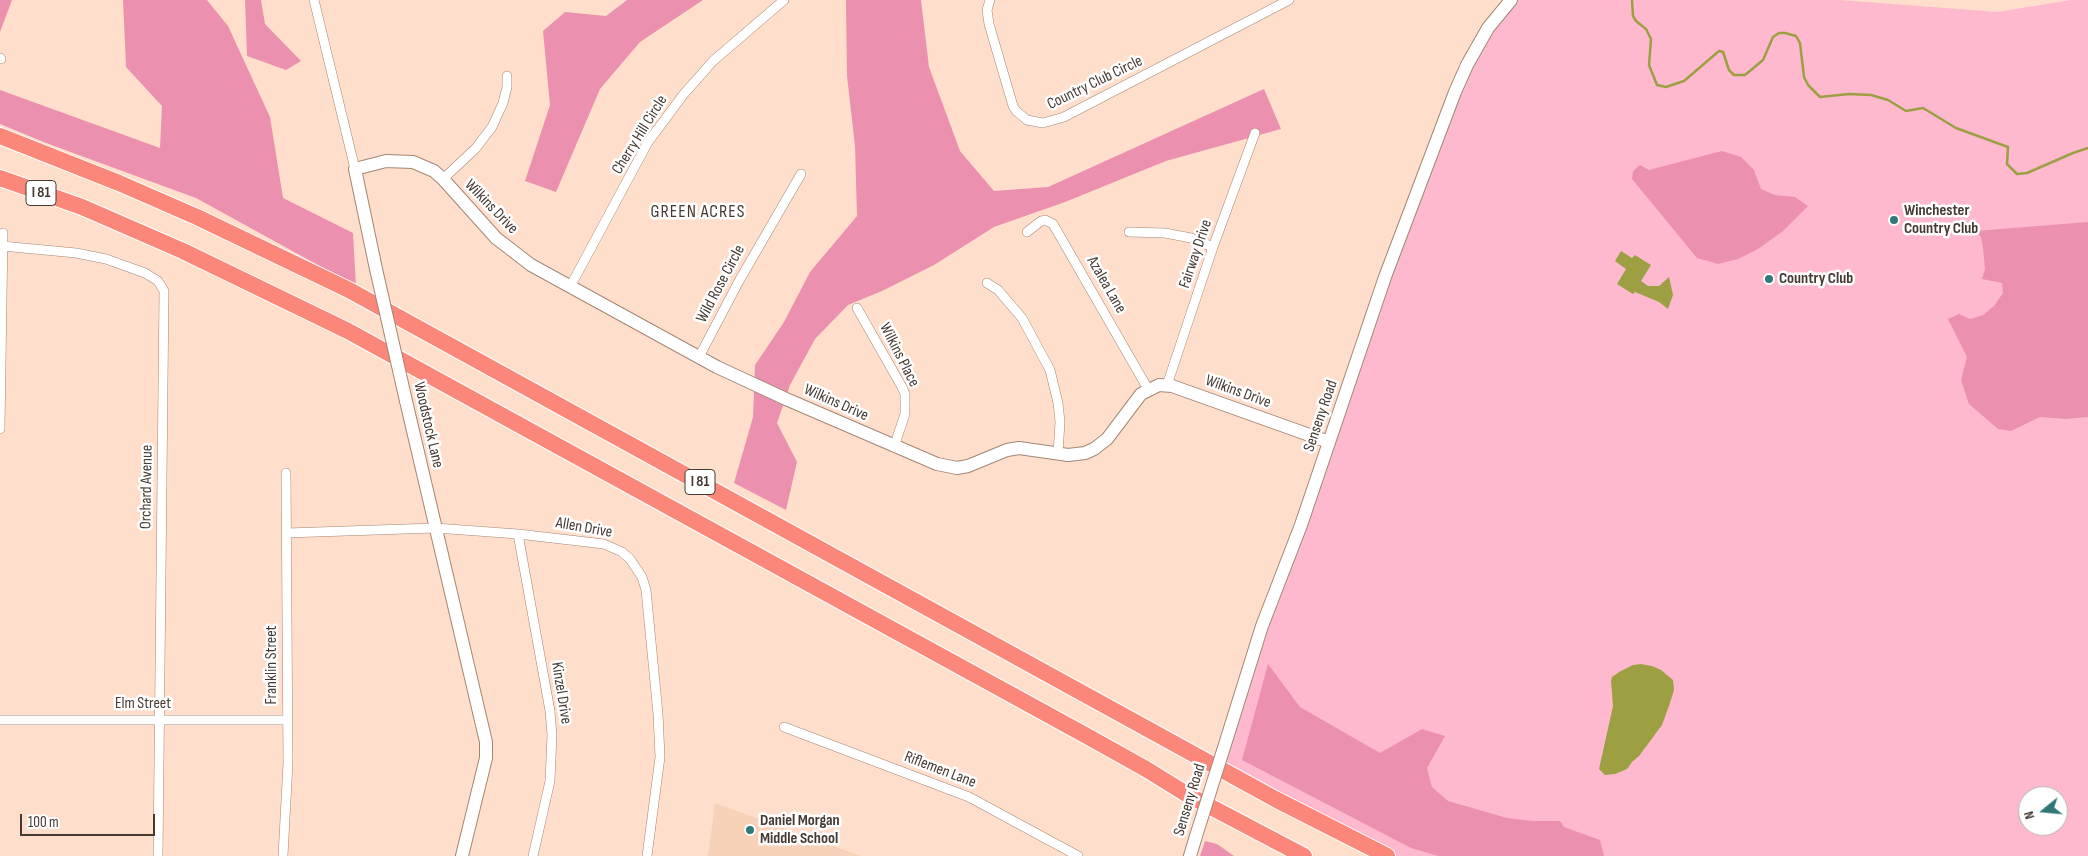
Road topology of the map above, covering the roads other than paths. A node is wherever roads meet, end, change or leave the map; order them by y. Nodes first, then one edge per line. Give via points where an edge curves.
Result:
1 (314, 0) edge
2 (784, 0) edge
3 (990, 0) edge
4 (1290, 0) edge
5 (1511, 0) edge
6 (507, 76) dead end
7 (1255, 133) dead end
8 (0, 136) edge
9 (355, 169) junction
10 (801, 174) dead end
11 (0, 178) edge
12 (443, 179) junction
13 (1026, 232) dead end
14 (1129, 232) dead end
15 (3, 233) dead end
16 (2, 246) junction
17 (1213, 247) junction
18 (987, 283) dead end
19 (570, 287) junction
20 (857, 308) dead end
21 (699, 357) junction
22 (0, 373) edge
23 (1167, 385) junction
24 (1148, 389) junction
25 (0, 429) edge
26 (1329, 442) junction
27 (894, 447) junction
28 (1058, 453) junction
29 (286, 473) dead end
30 (435, 528) junction
31 (287, 534) junction
32 (518, 534) junction
33 (159, 719) junction
34 (0, 720) edge
35 (287, 720) junction
36 (784, 727) dead end
37 (158, 856) edge
38 (282, 856) edge
39 (462, 856) edge
40 (533, 856) edge
41 (648, 856) edge
42 (1078, 856) edge
43 (1190, 856) edge
44 (1304, 856) edge
45 (1387, 856) edge

1 - 9 street, Woodstock Lane
2 - 19 street, Cherry Hill Circle via 714,61 665,118 648,142
3 - 4 street, Country Club Circle via 989,24 1013,106 1027,120 1043,123 1064,117
5 - 26 street, Senseny Road via 1488,28 1455,92 1384,277
6 - 12 street via 502,103 488,132
7 - 17 street, Fairway Drive
8 - 45 highway, I 81 via 188,213 348,290 1275,800
9 - 12 street, Wilkins Drive via 386,161 413,162 434,171
9 - 30 street, Woodstock Lane, bridge
10 - 21 street, Wild Rose Circle
11 - 44 highway, I 81 via 130,228 348,331
12 - 19 street, Wilkins Drive via 496,238 532,265
13 - 24 street, Azalea Lane via 1041,221 1053,224
14 - 17 street via 1191,238
15 - 16 street
16 - 22 street
16 - 33 street, Orchard Avenue via 106,259 145,273 158,281 164,291
17 - 23 street, Fairway Drive
18 - 28 street via 998,290 1022,318 1050,370 1060,422
19 - 21 street, Wilkins Drive
20 - 27 street, Wilkins Place via 905,394 905,414
21 - 27 street, Wilkins Drive via 786,400
22 - 25 street
23 - 24 street
23 - 26 street, Wilkins Drive
24 - 28 street, Wilkins Drive via 1137,398 1101,444 1085,453
26 - 43 street, Senseny Road, bridge via 1262,626
27 - 28 street, Wilkins Drive via 936,464 957,468 1019,448
29 - 31 street, Franklin Street
30 - 31 street, Allen Drive
30 - 32 street, Allen Drive
30 - 39 street, Woodstock Lane via 487,750
31 - 35 street, Franklin Street
32 - 40 street, Kinzel Drive via 552,735 550,781
32 - 41 street, Allen Drive via 612,547 630,559 642,577 646,590 660,757
33 - 34 street, Elm Street
33 - 35 street, Elm Street
33 - 37 street, Orchard Avenue
35 - 38 street, Franklin Street via 288,763
36 - 42 street, Riflemen Lane via 969,796

